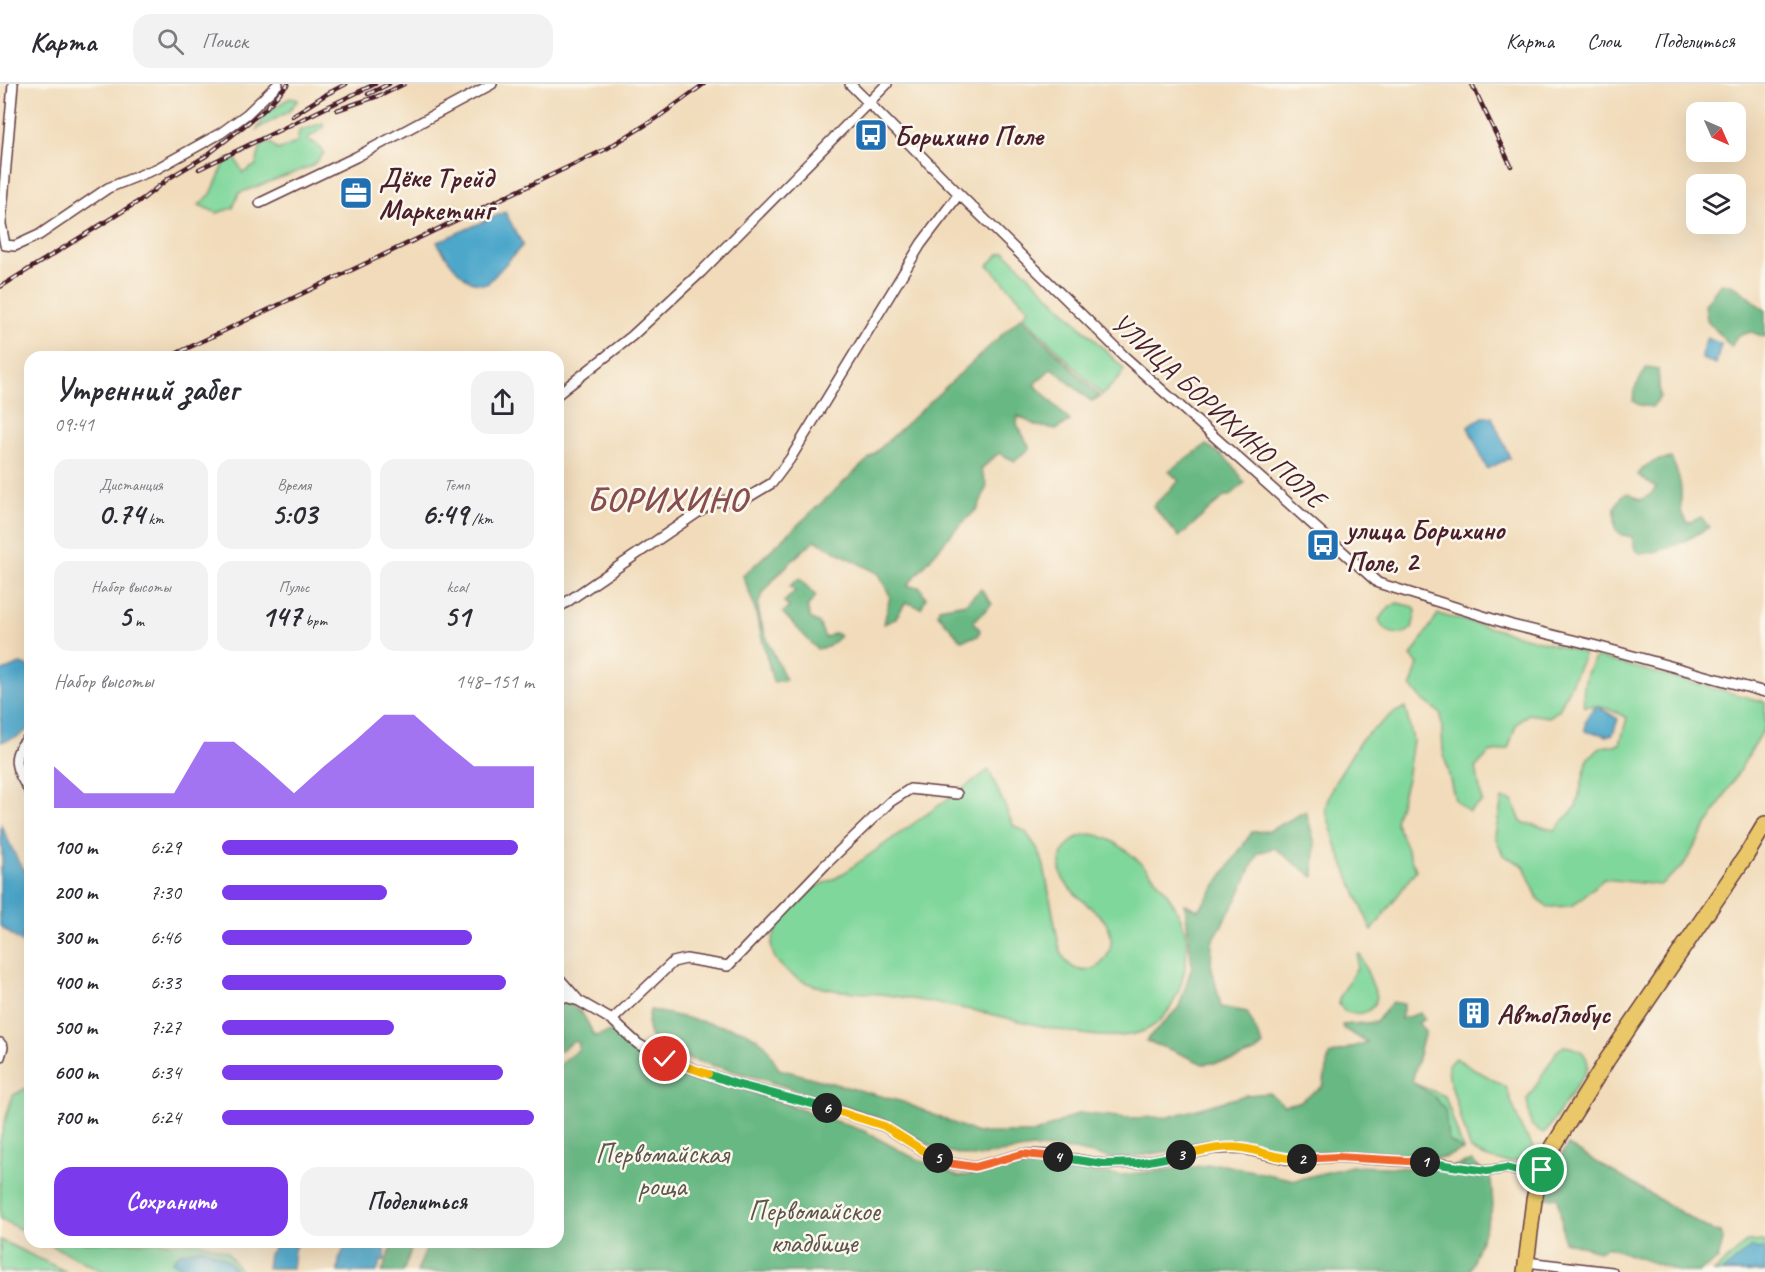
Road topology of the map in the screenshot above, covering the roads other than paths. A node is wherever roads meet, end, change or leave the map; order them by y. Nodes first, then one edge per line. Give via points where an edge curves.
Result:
1 (13, 84) edge
2 (278, 84) edge
3 (492, 84) edge
4 (850, 84) edge
5 (887, 84) edge
6 (867, 102) junction
7 (959, 194) junction
8 (260, 203) dead end
9 (564, 389) edge
10 (564, 604) edge
11 (1765, 692) edge
12 (24, 744) edge
13 (24, 781) edge
14 (957, 794) dead end
15 (1765, 824) edge
16 (564, 984) edge
17 (564, 997) edge
18 (579, 1001) junction
19 (612, 1020) junction
20 (0, 1043) edge
21 (0, 1057) edge
22 (1539, 1177) junction
23 (1525, 1267) edge
24 (1612, 1272) edge

1 - 2 street via 1,224 5,245 15,246 39,235 108,188 158,168 221,133
3 - 8 street
4 - 6 street, УЛИЦА БОРИХИНО ПОЛЕ
5 - 6 street
6 - 7 street, УЛИЦА БОРИХИНО ПОЛЕ
6 - 9 street via 701,272 632,336
7 - 10 street via 921,244 772,483 747,498 713,502
7 - 11 street, УЛИЦА БОРИХИНО ПОЛЕ via 1125,357 1378,583 1512,625
12 - 13 street via 16,767
14 - 19 street via 910,789 890,802 728,966 686,959 674,962
15 - 22 main road via 1607,1060 1560,1134
16 - 18 street
17 - 18 street
18 - 19 street
19 - 22 street via 638,1044 665,1059 736,1084 884,1126 948,1163 975,1167 1022,1154 1103,1164 1138,1163 1240,1148 1290,1160 1337,1157 1437,1163 1487,1171 1506,1168
20 - 21 street
22 - 23 main road
23 - 24 street

